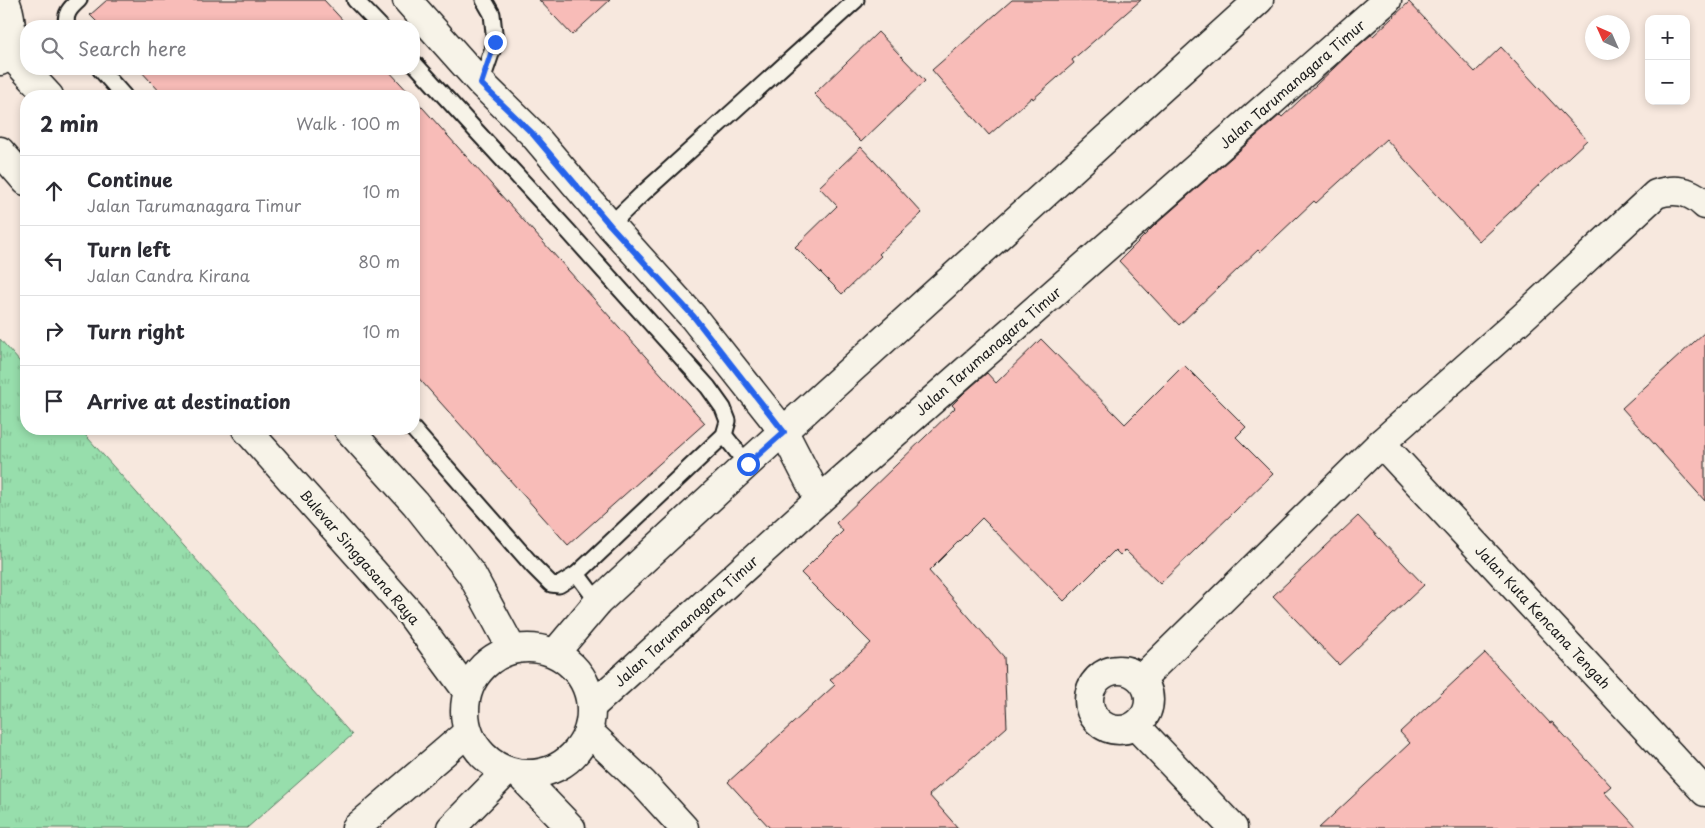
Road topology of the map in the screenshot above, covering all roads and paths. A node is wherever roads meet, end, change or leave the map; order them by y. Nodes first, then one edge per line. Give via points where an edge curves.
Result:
1 (355, 0) edge
2 (407, 0) edge
3 (484, 0) edge
4 (856, 0) edge
5 (1259, 0) edge
6 (1387, 0) edge
7 (10, 2) edge
8 (72, 2) edge
9 (67, 20) edge
10 (374, 20) edge
11 (4, 56) edge
12 (20, 70) edge
13 (420, 70) edge
14 (25, 75) edge
15 (105, 75) edge
16 (481, 84) junction
17 (42, 90) edge
18 (119, 90) edge
19 (0, 151) edge
20 (20, 174) edge
21 (1694, 198) edge
22 (610, 225) junction
23 (784, 432) junction
24 (251, 435) edge
25 (353, 435) edge
26 (418, 435) edge
27 (724, 435) junction
28 (1381, 443) junction
29 (748, 464) junction
30 (820, 500) junction
31 (577, 574) junction
32 (598, 602) junction
33 (512, 649) junction
34 (555, 653) junction
35 (1141, 679) junction
36 (467, 691) junction
37 (590, 719) junction
38 (1136, 726) junction
39 (468, 732) junction
40 (513, 772) junction
41 (1705, 792) edge
42 (356, 828) edge
43 (451, 828) edge
44 (571, 828) edge
45 (684, 828) edge
46 (1233, 828) edge

1 - 10 lane
2 - 16 street
3 - 16 lane via 492,14 495,42
4 - 22 lane
5 - 23 street
6 - 30 street, Jalan Tarumanagara Timur
7 - 11 street via 11,25
8 - 9 lane
11 - 12 street
13 - 27 lane via 708,387 723,408 728,422
14 - 17 street
15 - 18 lane
16 - 22 street via 532,133
19 - 20 street
21 - 28 street via 1668,190 1656,194
22 - 23 street via 694,317
23 - 29 street
23 - 30 street
24 - 36 street, Bulevar Singgasana Raya via 409,612
25 - 33 street via 415,503 472,575
26 - 31 lane via 551,584 559,585
27 - 29 lane
27 - 31 lane
28 - 35 street
28 - 41 street, Jalan Kuta Kencana Tengah
29 - 32 street
30 - 37 street, Jalan Tarumanagara Timur
31 - 32 lane
32 - 34 street
33 - 34 street via 534,647
33 - 36 street via 484,664
34 - 37 street via 581,674
35 - 38 street via 1148,690 1150,704 1146,716
35 - 38 street via 1130,672 1116,670 1093,684 1089,698 1091,711 1098,722 1109,729 1123,731
36 - 39 street via 464,711
37 - 40 street via 572,757 548,771
37 - 45 street
38 - 46 street
39 - 40 street via 483,756
39 - 42 street
40 - 43 street
40 - 44 street

